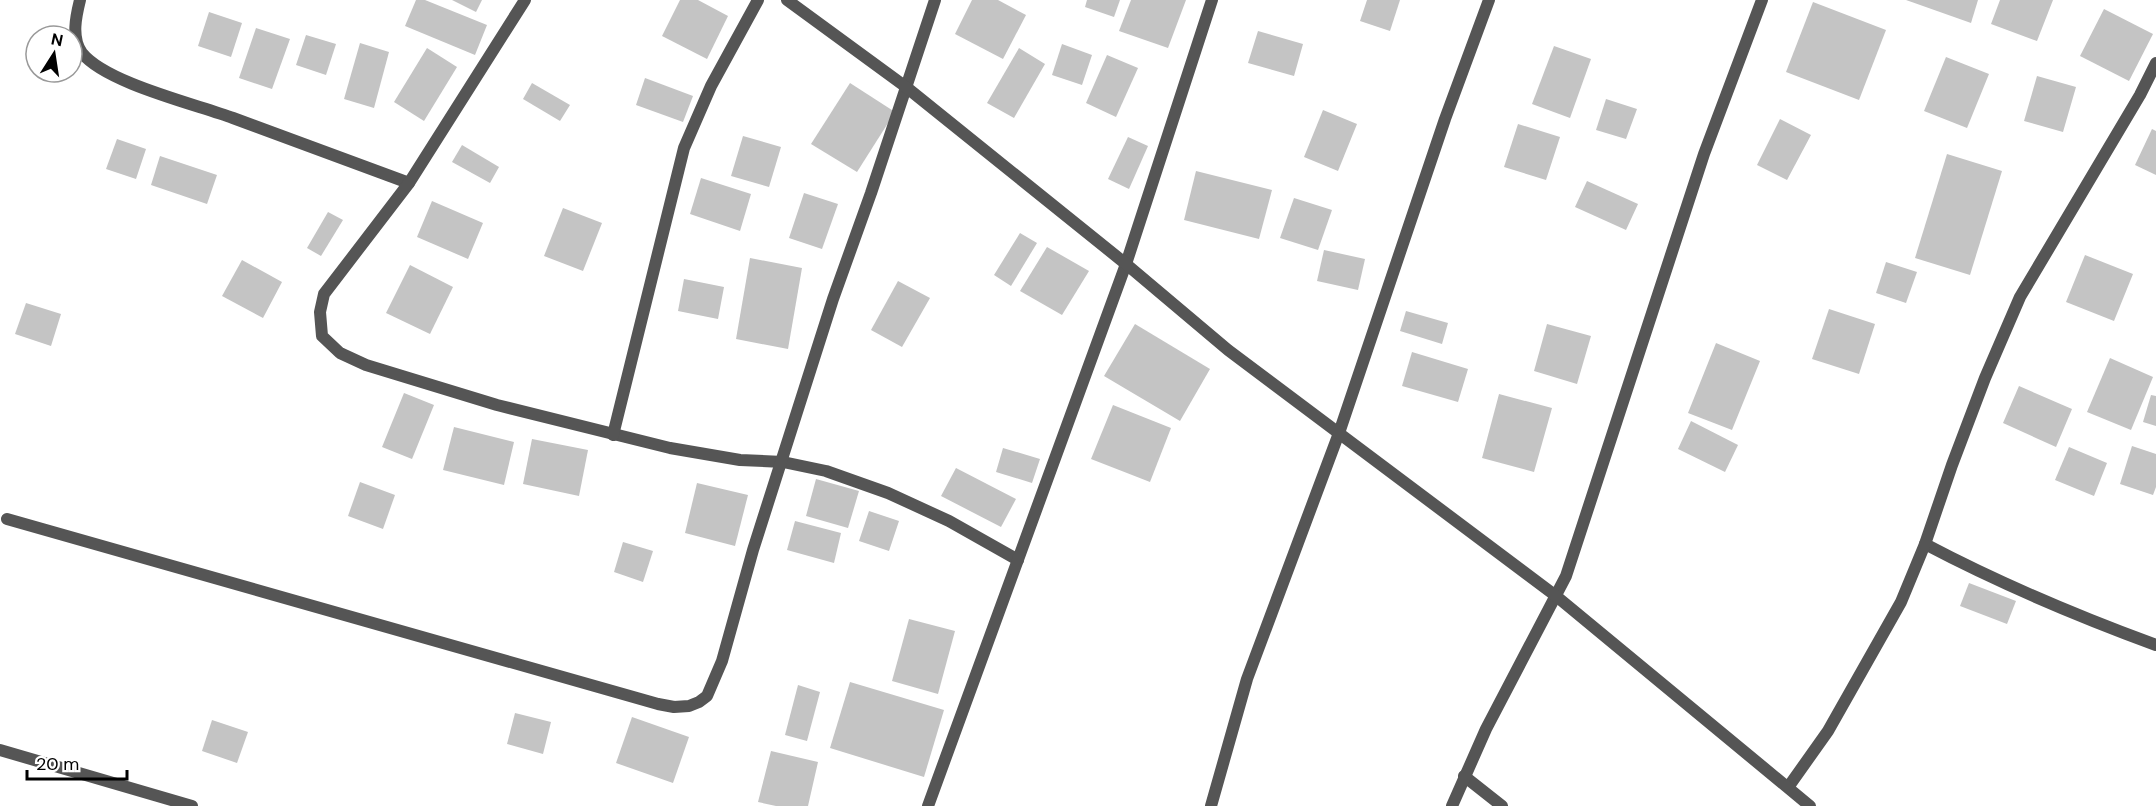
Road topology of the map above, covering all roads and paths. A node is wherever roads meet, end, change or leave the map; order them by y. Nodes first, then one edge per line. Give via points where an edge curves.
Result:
1 (80, 0) edge
2 (525, 0) edge
3 (758, 0) edge
4 (787, 0) edge
5 (935, 0) edge
6 (1212, 0) edge
7 (1489, 0) edge
8 (1762, 0) edge
9 (2156, 63) edge
10 (906, 87) junction
11 (409, 183) junction
12 (1125, 264) junction
13 (1340, 433) junction
14 (613, 435) junction
15 (783, 462) junction
16 (7, 519) dead end
17 (1925, 544) junction
18 (1018, 560) junction
19 (1556, 596) junction
20 (2156, 645) edge
21 (0, 750) edge
22 (1464, 776) junction
23 (1788, 786) junction
24 (192, 806) edge
25 (928, 806) edge
26 (1211, 806) edge
27 (1452, 806) edge
28 (1502, 806) edge
29 (1810, 806) edge

1 - 11 street via 75,35 81,52 110,73
2 - 11 street
3 - 14 street via 711,86 684,148
4 - 10 street
5 - 10 street
6 - 12 street
7 - 13 street via 1445,118
8 - 19 street via 1704,154 1566,576
9 - 17 street via 2020,297 1985,378
10 - 12 street
10 - 15 street via 833,299
11 - 14 street via 324,294 320,312 322,336 340,353 366,365
12 - 13 street via 1228,350
12 - 18 street
13 - 19 street
13 - 26 street via 1247,679
14 - 15 street via 740,460
15 - 16 street via 722,661 707,696 688,706 658,704
15 - 18 street via 826,471 888,494 949,521
17 - 20 street via 2014,588
17 - 23 street via 1901,602 1872,656 1828,731
18 - 25 street
19 - 22 street
19 - 23 street
21 - 24 street
22 - 27 street
22 - 28 street
23 - 29 street

